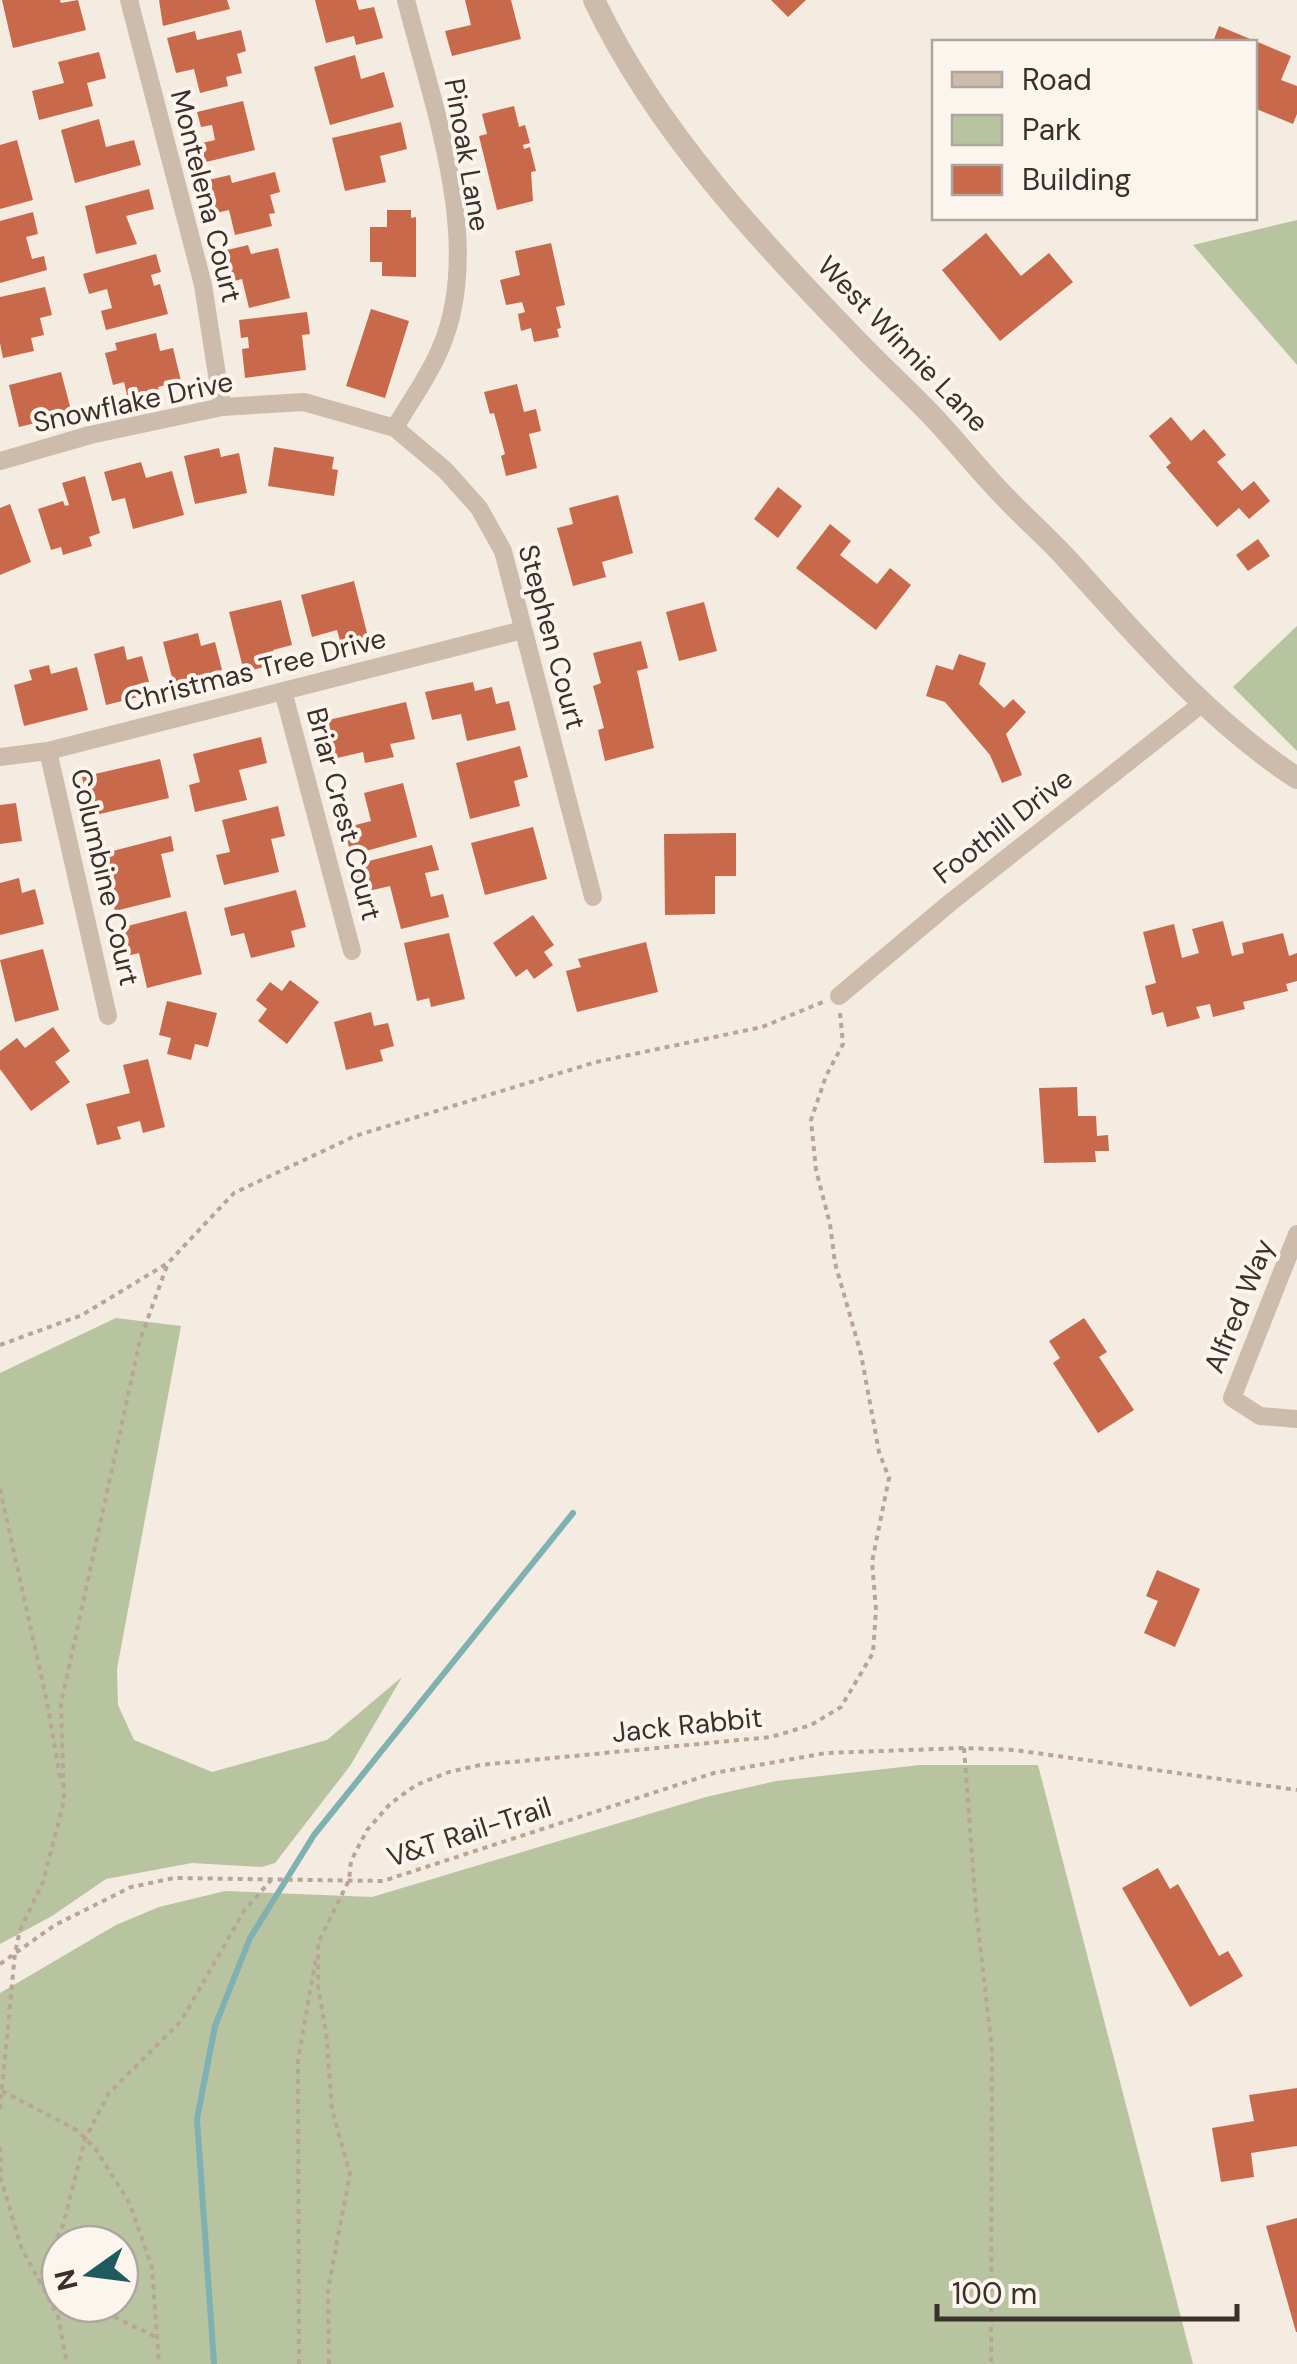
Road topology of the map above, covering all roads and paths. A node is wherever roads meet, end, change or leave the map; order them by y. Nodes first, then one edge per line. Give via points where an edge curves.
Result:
1 (129, 0) edge
2 (406, 0) edge
3 (594, 0) edge
4 (222, 406) junction
5 (396, 428) junction
6 (0, 462) edge
7 (523, 630) junction
8 (283, 691) junction
9 (1204, 702) junction
10 (48, 751) junction
11 (0, 757) edge
12 (1297, 778) edge
13 (593, 897) dead end
14 (352, 952) dead end
15 (839, 996) junction
16 (108, 1016) dead end
17 (1297, 1234) edge
18 (168, 1262) junction
19 (0, 1345) edge
20 (1297, 1419) edge
21 (0, 1489) edge
22 (964, 1748) junction
23 (1297, 1790) edge
24 (64, 1801) junction
25 (272, 1878) junction
26 (349, 1880) junction
27 (318, 1943) junction
28 (15, 1953) junction
29 (0, 1964) edge
30 (2, 2091) edge
31 (0, 2110) edge
32 (85, 2139) junction
33 (0, 2147) edge
34 (39, 2280) junction
35 (129, 2324) edge
36 (156, 2337) junction
37 (67, 2364) edge
38 (159, 2364) edge
39 (299, 2364) edge
40 (329, 2364) edge
41 (991, 2364) edge

1 - 4 street, Montelena Court via 203,285
2 - 5 street, Pinoak Lane via 451,184 457,257 454,306 441,348
3 - 9 street, West Winnie Lane via 662,116 720,192
4 - 5 street, Snowflake Drive via 304,402
4 - 6 street, Snowflake Drive via 90,434
5 - 7 street, Stephen Court via 480,508 503,552
7 - 8 street, Christmas Tree Drive
7 - 13 street, Stephen Court
8 - 10 street, Christmas Tree Drive
8 - 14 street, Briar Crest Court
9 - 12 street, West Winnie Lane
9 - 15 street, Foothill Drive
10 - 11 street, Christmas Tree Drive
10 - 16 street, Columbine Court
15 - 18 path via 762,1027 596,1062 355,1136 234,1193
15 - 26 path, Jack Rabbit via 843,1044 812,1120 835,1263 889,1478 872,1562 873,1653 841,1706 798,1729 480,1764 416,1784 367,1830
17 - 20 street, Alfred Way via 1232,1398 1260,1416
18 - 19 path via 82,1316
18 - 24 path via 140,1340 60,1704
21 - 24 path
22 - 23 path, V&T Rail-Trail
22 - 26 path, V&T Rail-Trail via 826,1753 714,1773 383,1881
22 - 41 path via 992,2050
24 - 28 path
25 - 26 path, V&T Rail-Trail
25 - 28 path, V&T Rail-Trail via 174,1878 131,1887
25 - 32 path via 244,1911 181,2021 109,2093
26 - 27 path, Jack Rabbit
27 - 39 path via 298,2060
27 - 40 path, Jack Rabbit via 332,2110 350,2174 328,2290
28 - 29 path, V&T Rail-Trail
28 - 30 path
30 - 31 path
30 - 32 path
32 - 34 path via 63,2225
32 - 36 path via 130,2204 152,2268
33 - 34 path via 1,2179 21,2247
34 - 37 path via 58,2316
35 - 36 path
36 - 38 path

